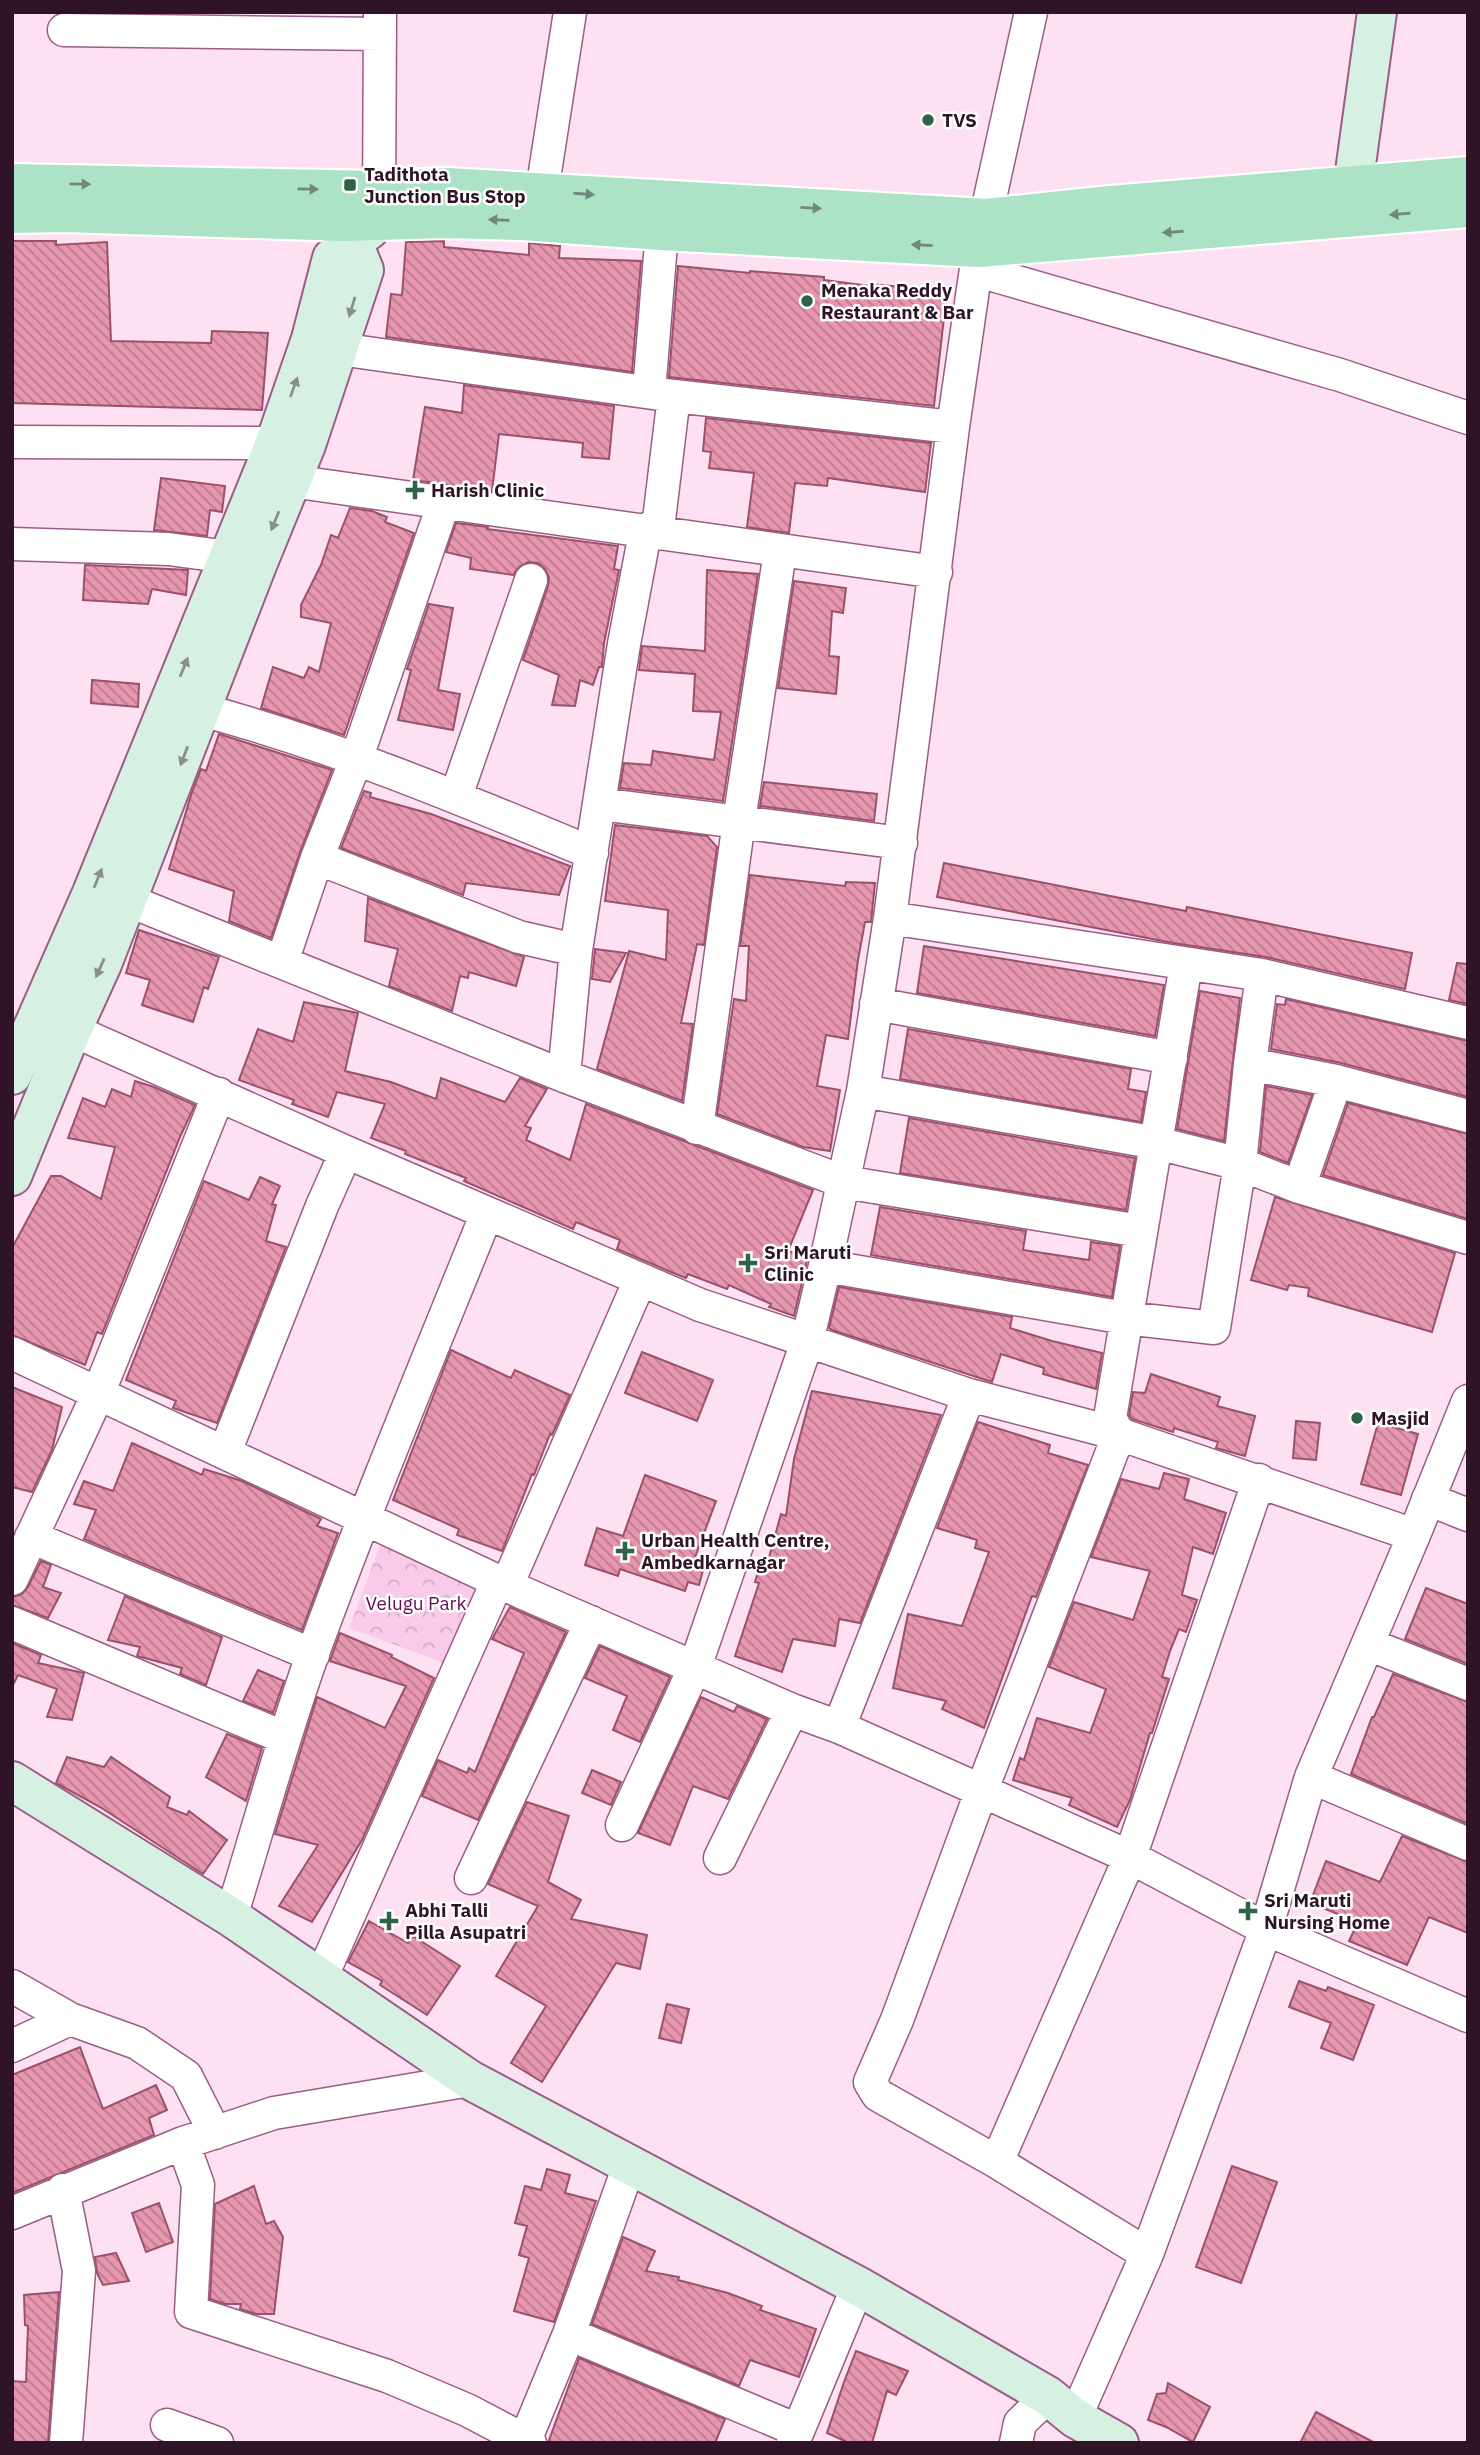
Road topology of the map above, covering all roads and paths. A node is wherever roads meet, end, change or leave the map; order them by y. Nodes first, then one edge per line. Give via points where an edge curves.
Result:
1 (570, 12) edge
2 (1031, 12) edge
3 (1377, 12) edge
4 (380, 23) edge
5 (64, 30) dead end
6 (1468, 176) edge
7 (12, 183) edge
8 (1353, 186) junction
9 (542, 191) junction
10 (1468, 208) edge
11 (12, 214) edge
12 (371, 218) junction
13 (662, 232) junction
14 (982, 233) junction
15 (339, 349) junction
16 (662, 394) junction
17 (1468, 418) edge
18 (953, 427) junction
19 (12, 442) edge
20 (275, 443) junction
21 (291, 481) junction
22 (444, 502) junction
23 (645, 533) junction
24 (12, 544) edge
25 (780, 552) junction
26 (229, 557) junction
27 (936, 572) junction
28 (531, 580) dead end
29 (202, 710) junction
30 (356, 760) junction
31 (456, 796) junction
32 (600, 804) junction
33 (739, 821) junction
34 (901, 843) junction
35 (592, 853) junction
36 (317, 858) junction
37 (128, 900) junction
38 (890, 918) junction
39 (576, 950) junction
40 (282, 962) junction
41 (1186, 964) junction
42 (1262, 975) junction
43 (876, 1004) junction
44 (1468, 1023) edge
45 (72, 1030) junction
46 (1171, 1058) junction
47 (1250, 1064) junction
48 (12, 1075) edge
49 (564, 1076) junction
50 (1336, 1081) junction
51 (863, 1091) junction
52 (219, 1094) junction
53 (1468, 1116) edge
54 (697, 1128) junction
55 (1157, 1143) junction
56 (346, 1152) junction
57 (1240, 1164) junction
58 (12, 1176) edge
59 (844, 1182) junction
60 (1299, 1187) junction
61 (487, 1213) junction
62 (1140, 1231) junction
63 (1468, 1238) edge
64 (825, 1266) junction
65 (640, 1280) junction
66 (1125, 1318) junction
67 (807, 1342) junction
68 (12, 1353) edge
69 (98, 1394) junction
70 (969, 1395) junction
71 (1468, 1401) edge
72 (1119, 1434) junction
73 (225, 1452) junction
74 (1259, 1480) junction
75 (1428, 1499) junction
76 (1468, 1515) edge
77 (364, 1518) junction
78 (1414, 1535) junction
79 (32, 1537) junction
80 (12, 1579) edge
81 (502, 1582) junction
82 (591, 1622) junction
83 (12, 1623) edge
84 (1368, 1644) junction
85 (313, 1654) junction
86 (695, 1667) junction
87 (1468, 1684) edge
88 (792, 1710) junction
89 (839, 1727) junction
90 (285, 1738) junction
91 (1311, 1777) junction
92 (12, 1781) edge
93 (981, 1792) junction
94 (622, 1825) dead end
95 (1468, 1844) edge
96 (1130, 1857) junction
97 (720, 1858) dead end
98 (471, 1878) dead end
99 (231, 1917) junction
100 (1266, 1928) junction
101 (321, 1978) junction
102 (12, 1986) edge
103 (1468, 2015) edge
104 (70, 2019) junction
105 (12, 2046) edge
106 (470, 2080) junction
107 (215, 2133) junction
108 (183, 2143) junction
109 (997, 2162) junction
110 (630, 2164) junction
111 (63, 2190) junction
112 (12, 2213) edge
113 (1147, 2254) junction
114 (858, 2286) junction
115 (569, 2334) junction
116 (1062, 2407) junction
117 (167, 2425) dead end
118 (795, 2436) edge
119 (526, 2442) edge
120 (66, 2443) edge
121 (217, 2443) edge
122 (1016, 2443) edge
123 (1119, 2443) edge

1 - 9 street
2 - 14 street
3 - 8 main road
4 - 5 street
4 - 12 street
6 - 8 main road
7 -> 12 main road
8 - 14 main road via 1124,204
9 - 12 main road via 447,187
9 -> 14 main road
10 -> 14 main road
11 - 12 main road
13 -> 12 main road via 523,221
12 -> 15 main road via 363,270
20 -> 12 main road via 311,340 332,258
14 -> 13 main road
13 - 16 street
14 - 17 street via 996,276 1340,375
14 - 18 street
15 - 16 street
15 - 21 main road
16 - 18 street
16 - 23 street via 659,520
18 - 27 street
19 - 20 street
20 - 26 main road
21 - 22 street
21 -> 29 main road
22 - 23 street
22 - 30 street
23 - 25 street
23 - 32 street
24 - 26 street via 168,549
25 - 27 street
25 - 33 street
48 -> 26 main road
27 - 34 street
28 - 31 street
29 - 30 street
29 -> 37 main road
30 - 31 street
30 - 36 street
31 - 35 street
32 - 33 street
32 - 35 street
33 - 34 street
33 - 54 street
34 - 38 street
35 - 39 street
36 - 39 street via 519,937
36 - 40 street
37 - 40 street
37 -> 45 main road
38 - 41 street
38 - 43 street
39 - 49 street
40 - 49 street
41 - 42 street
41 - 46 street
42 - 44 street
42 - 47 street
43 - 46 street
43 - 51 street
45 - 52 street
45 - 58 main road
46 - 55 street
47 - 50 street
47 - 57 street
49 - 54 street
50 - 53 street
50 - 60 street
51 - 55 street
51 - 59 street
52 - 56 street
52 - 69 street
54 - 59 street
55 - 57 street
55 - 62 street
56 - 61 street
56 - 73 street
57 - 60 street
57 - 66 street via 1214,1328
59 - 62 street
59 - 64 street
60 - 63 street
61 - 65 street
61 - 77 street
62 - 66 street
64 - 66 street
64 - 67 street
65 - 67 street
65 - 81 street
66 - 72 street via 1110,1418
67 - 70 street
67 - 86 street
68 - 69 street
69 - 73 street
69 - 79 street
70 - 72 street
70 - 89 street
71 - 75 street
72 - 74 street
72 - 93 street
73 - 77 street
74 - 78 street
74 - 96 street
75 - 76 street
75 - 78 street
77 - 81 street
77 - 85 street
78 - 84 street
79 - 80 street
79 - 85 street
81 - 82 street
81 - 101 street
82 - 86 street
82 - 98 street
83 - 90 street
84 - 87 street
84 - 91 street
85 - 90 street
86 - 88 street
86 - 94 street
88 - 89 street
88 - 97 street
89 - 93 street
90 - 99 street
91 - 95 street
91 - 100 street
92 - 99 main road
93 - 96 street
93 - 109 street via 870,2082 878,2095
96 - 100 street
96 - 109 street
99 - 101 main road
100 - 103 street
100 - 113 street
101 - 106 main road
102 - 104 street
104 - 105 street
104 - 107 street via 137,2043 186,2076
106 - 107 street via 274,2113
106 - 110 main road
107 - 108 street
108 - 111 street
108 - 119 street via 198,2185 191,2312 387,2376 467,2410
109 - 113 street
110 - 114 main road
110 - 115 street
111 - 112 street
111 - 120 street via 79,2271
113 - 116 street
114 - 116 main road
114 - 118 street
115 - 118 street
115 - 119 street
116 - 122 street via 1020,2423
116 - 123 main road
117 - 121 street

